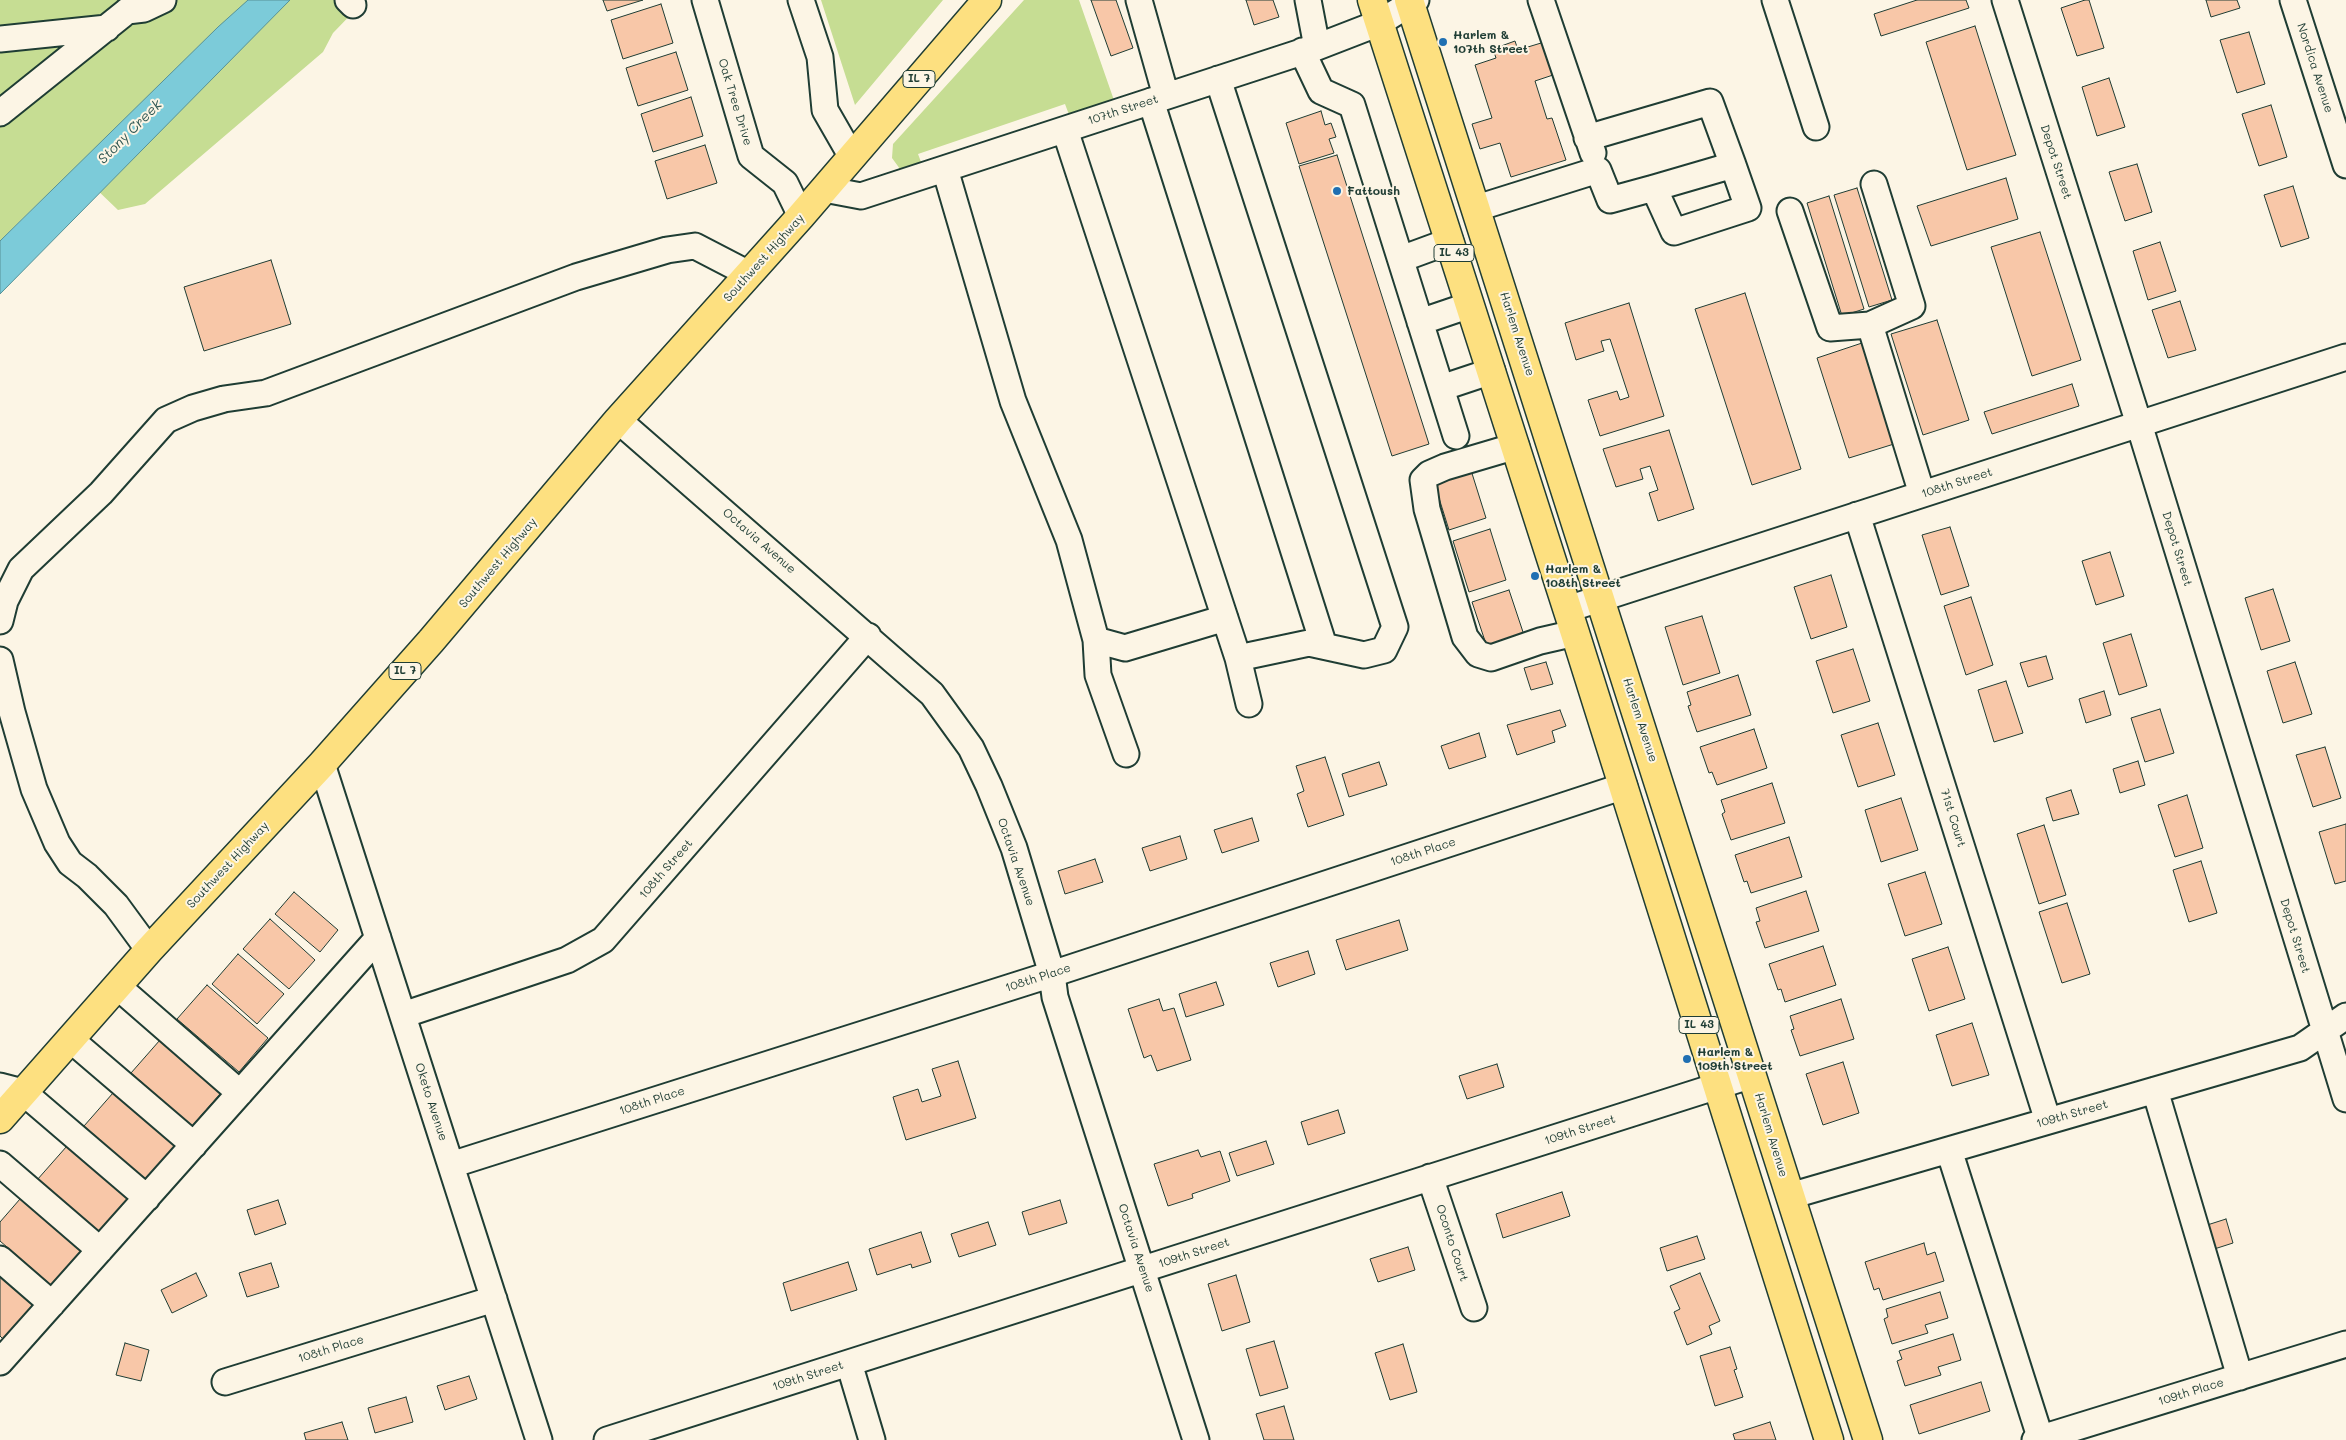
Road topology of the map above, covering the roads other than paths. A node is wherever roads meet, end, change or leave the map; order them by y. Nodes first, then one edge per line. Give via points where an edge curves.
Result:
1 (163, 0) edge
2 (704, 0) edge
3 (801, 0) edge
4 (1139, 0) edge
5 (1308, 0) edge
6 (1541, 0) edge
7 (1775, 0) edge
8 (2004, 0) edge
9 (2293, 0) edge
10 (1412, 1) edge
11 (981, 3) edge
12 (134, 6) edge
13 (1375, 12) edge
14 (107, 28) junction
15 (0, 39) edge
16 (1310, 49) junction
17 (1218, 79) junction
18 (1158, 99) junction
19 (0, 113) edge
20 (1816, 126) dead end
21 (1065, 130) junction
22 (1587, 138) junction
23 (852, 157) junction
24 (1733, 165) junction
25 (2346, 165) edge
26 (946, 169) junction
27 (1598, 170) junction
28 (1874, 184) dead end
29 (1654, 188) junction
30 (824, 189) junction
31 (1477, 208) junction
32 (1790, 211) dead end
33 (801, 216) junction
34 (1450, 241) junction
35 (1401, 259) junction
36 (749, 274) junction
37 (1470, 304) junction
38 (1420, 322) junction
39 (1870, 325) junction
40 (2346, 357) edge
41 (1492, 371) junction
42 (1441, 388) junction
43 (618, 420) junction
44 (2139, 424) junction
45 (1456, 436) dead end
46 (1516, 446) junction
47 (1922, 494) junction
48 (1857, 515) junction
49 (1601, 598) junction
50 (1225, 618) junction
51 (0, 621) edge
52 (1572, 621) junction
53 (868, 636) junction
54 (1096, 640) junction
55 (1324, 646) junction
56 (1238, 658) junction
57 (0, 660) edge
58 (3, 688) edge
59 (1248, 704) dead end
60 (1126, 754) dead end
61 (322, 764) junction
62 (1624, 786) junction
63 (378, 938) junction
64 (149, 950) junction
65 (1052, 974) junction
66 (118, 986) junction
67 (403, 1015) junction
68 (2346, 1016) edge
69 (2324, 1031) junction
70 (70, 1039) junction
71 (1752, 1074) junction
72 (1718, 1086) junction
73 (11, 1089) edge
74 (2155, 1090) junction
75 (240, 1092) junction
76 (2346, 1099) edge
77 (0, 1119) edge
78 (2048, 1121) junction
79 (194, 1145) junction
80 (1949, 1150) junction
81 (0, 1164) edge
82 (451, 1165) junction
83 (1430, 1177) junction
84 (1790, 1196) junction
85 (147, 1198) junction
86 (100, 1250) junction
87 (0, 1259) edge
88 (1142, 1269) junction
89 (494, 1299) junction
90 (52, 1304) junction
91 (1474, 1308) dead end
92 (2346, 1344) edge
93 (1, 1357) edge
94 (848, 1363) junction
95 (2240, 1377) junction
96 (225, 1382) dead end
97 (539, 1440) edge
98 (607, 1440) edge
99 (872, 1440) edge
100 (1196, 1440) edge
101 (1830, 1440) edge
102 (1868, 1440) edge
103 (2039, 1440) edge

1 - 12 street via 144,8
2 - 33 street, Oak Tree Drive via 751,156 785,183
3 - 23 street via 820,57 825,110
4 - 18 street
5 - 16 street
6 - 22 street
7 - 20 street
8 - 44 street, Depot Street
9 - 25 street, Nordica Avenue
10 - 13 street, 107th Street
10 - 31 main road, Harlem Avenue / IL 43
11 - 23 main road, Southwest Highway / IL 7
12 - 14 street
13 - 16 street, 107th Street
13 - 34 main road, IL 43
14 - 15 street
14 - 19 street
16 - 17 street, 107th Street
16 - 35 street via 1321,91 1352,105
17 - 18 street, 107th Street
17 - 55 street via 1395,627 1384,650 1364,655
18 - 21 street, 107th Street
18 - 55 street
21 - 26 street, 107th Street
21 - 50 street
22 - 24 street via 1710,102
22 - 27 street
23 - 30 main road, Southwest Highway / IL 7
24 - 29 street
24 - 29 street via 1748,208 1674,232
26 - 30 street, 107th Street via 860,196
26 - 54 street via 1013,401 1069,540
27 - 29 street via 1610,200
27 - 31 street
28 - 39 street via 1912,306
30 - 33 main road, Southwest Highway / IL 7
31 - 49 main road, Harlem Avenue / IL 43
32 - 39 street via 1830,328
33 - 36 main road, Southwest Highway / IL 7
34 - 35 street
34 - 37 main road, IL 43
35 - 38 street
36 - 43 main road, Southwest Highway / IL 7
36 - 51 street via 696,246 668,250 576,277 266,393 224,399 166,420 101,493 21,570 5,601
37 - 38 street
37 - 41 main road, IL 43
38 - 42 street
39 - 47 street
40 - 44 street, 108th Street
41 - 42 street
41 - 46 main road, IL 43
42 - 45 street
43 - 53 street, Octavia Avenue
43 - 61 main road, Southwest Highway / IL 7 via 432,641
44 - 47 street, 108th Street
44 - 69 street, Depot Street
46 - 52 main road, IL 43
46 - 52 street, 108th Street via 1445,467 1423,480 1427,509 1465,637 1478,654 1491,658 1540,641
47 - 48 street, 108th Street
48 - 49 street, 108th Street
48 - 78 street, 71st Court
49 - 52 street, 108th Street
49 - 71 main road, Harlem Avenue / IL 43
50 - 54 street via 1125,648
50 - 56 street
52 - 62 main road, IL 43
53 - 65 street, Octavia Avenue via 932,694 971,748 1014,848
53 - 67 street, 108th Street via 603,940 567,960
54 - 60 street via 1098,675
55 - 56 street via 1309,643
56 - 59 street
57 - 58 street
58 - 64 street via 34,789 57,843 70,863 88,876 116,905
61 - 63 street, Oketo Avenue
61 - 64 main road, Southwest Highway / IL 7
62 - 65 street, 108th Place
62 - 72 main road, IL 43
63 - 67 street, Oketo Avenue
63 - 75 street
64 - 66 main road, Southwest Highway / IL 7
65 - 82 street, 108th Place
65 - 88 street, Octavia Avenue via 1055,997
66 - 70 main road, Southwest Highway / IL 7
66 - 75 street
67 - 82 street, Oketo Avenue
68 - 69 street, 109th Street
69 - 74 street, 109th Street via 2300,1048
69 - 76 street, Depot Street
70 - 73 main road, Southwest Highway / IL 7
70 - 79 street
71 - 72 street, 109th Street
71 - 84 main road, Harlem Avenue / IL 43
72 - 83 street, 109th Street
72 - 101 main road, IL 43
73 - 77 main road, Southwest Highway / IL 7
73 - 85 street
74 - 78 street, 109th Street
74 - 95 street
75 - 79 street
78 - 80 street, 109th Street
79 - 85 street
80 - 84 street, 109th Street
80 - 103 street
81 - 86 street
82 - 89 street, Oketo Avenue
83 - 88 street, 109th Street
83 - 91 street, Oconto Court
84 - 102 main road, Harlem Avenue / IL 43
85 - 86 street
86 - 90 street
87 - 90 street
88 - 94 street, 109th Street
88 - 100 street, Octavia Avenue
89 - 96 street, 108th Place
89 - 97 street, Oketo Avenue
90 - 93 street
92 - 95 street, 109th Place
94 - 98 street, 109th Street
94 - 99 street
95 - 103 street, 109th Place

